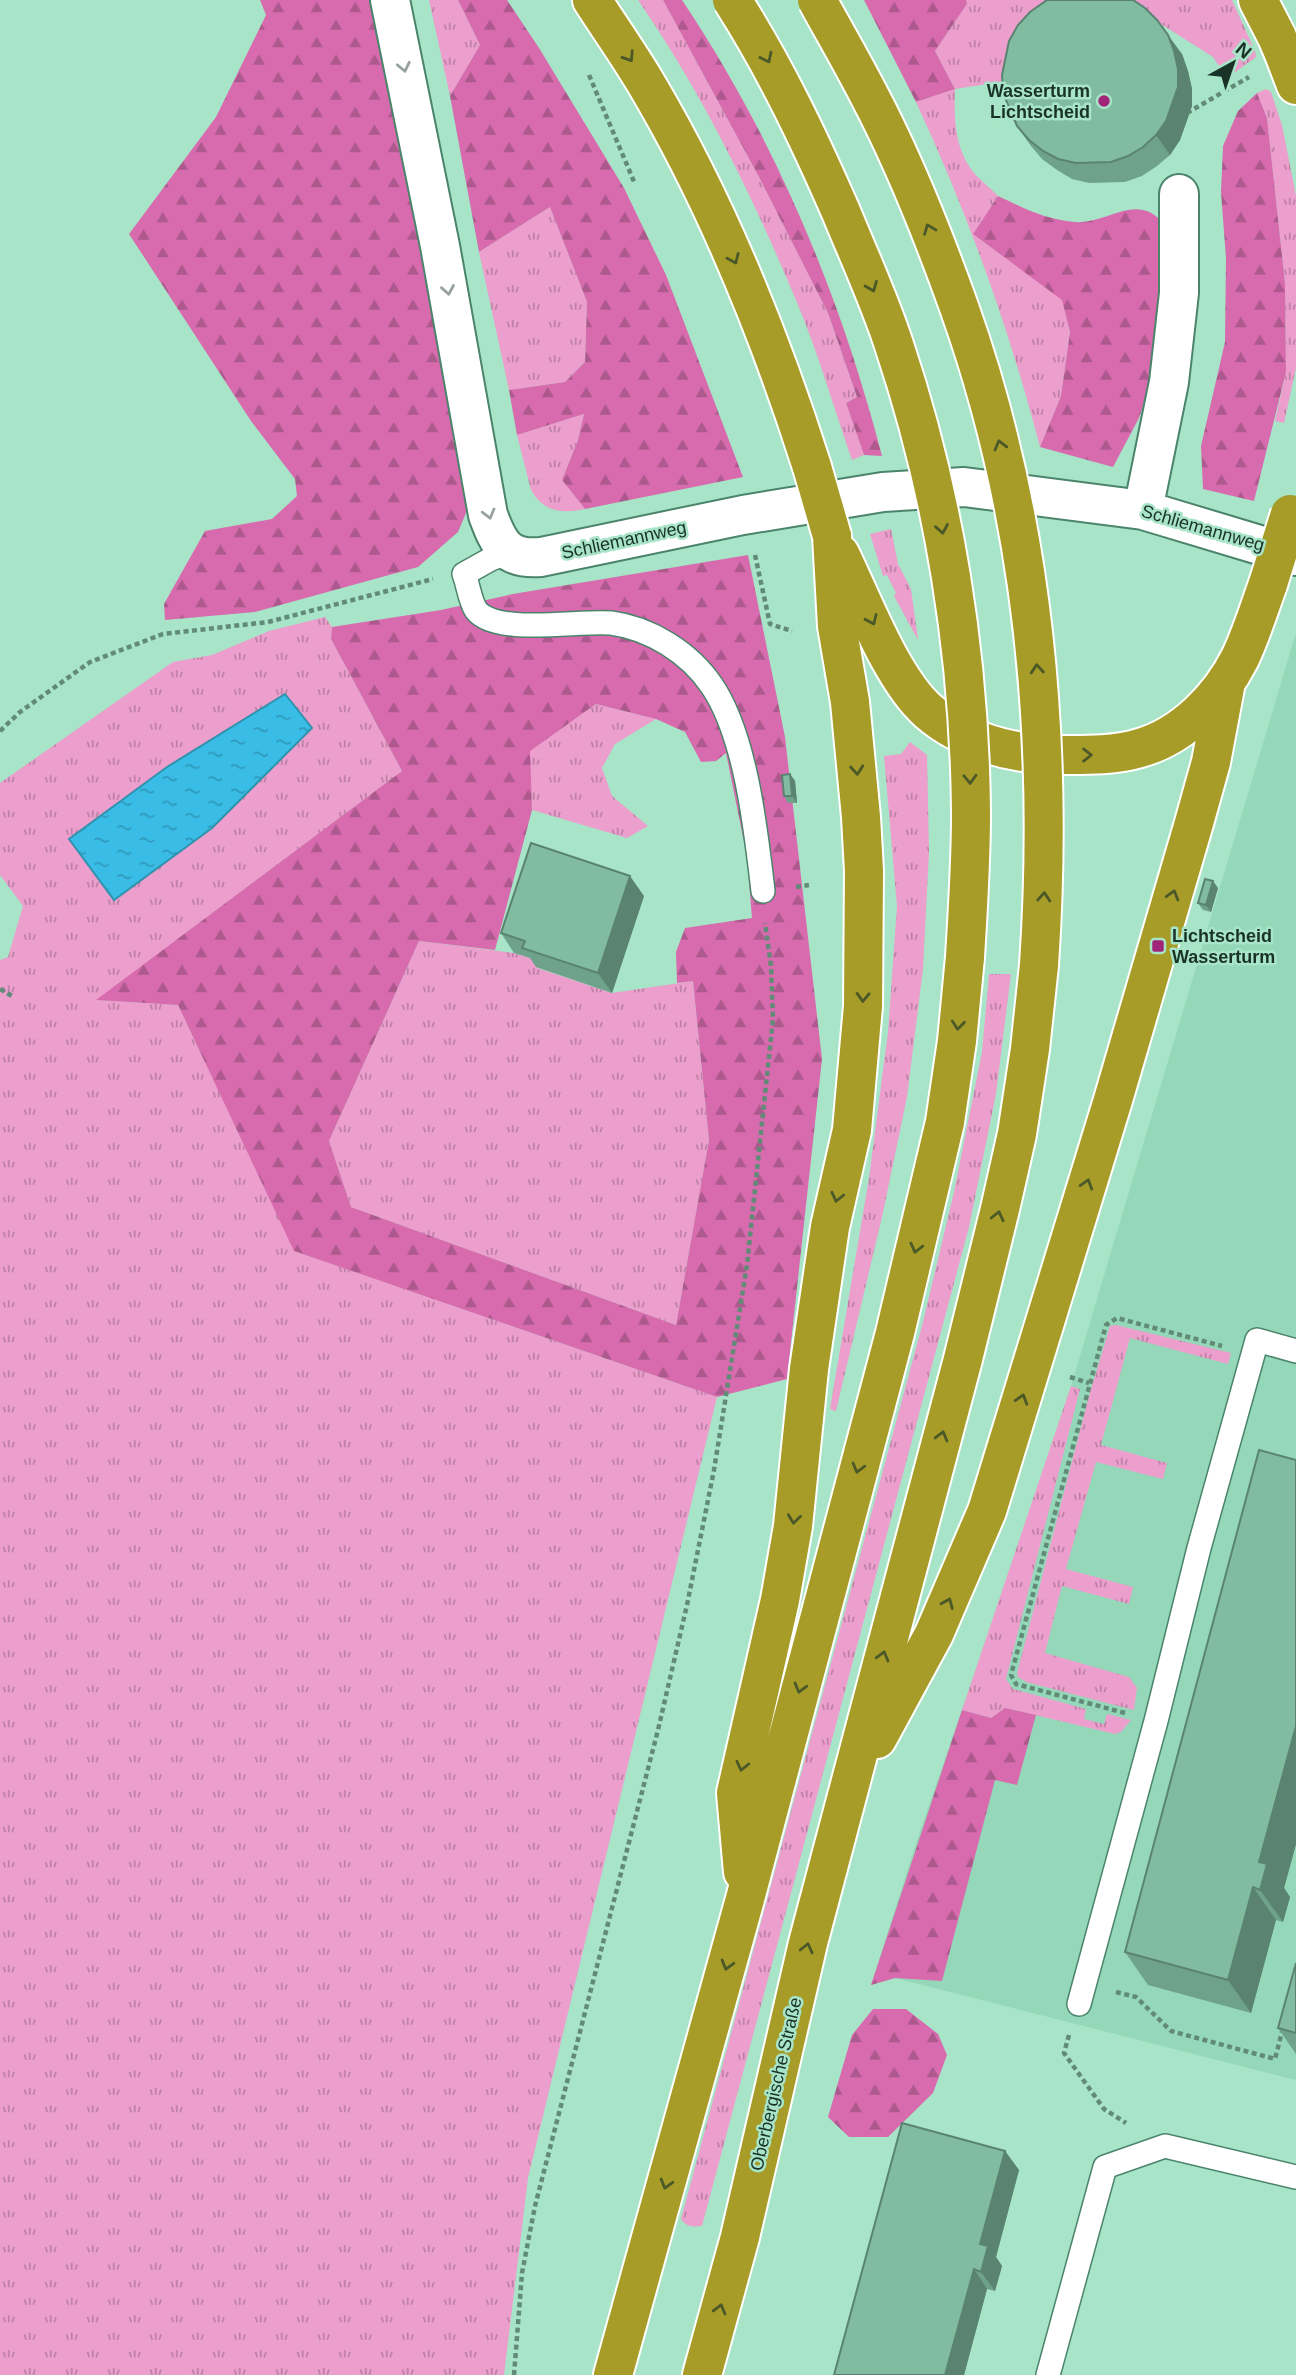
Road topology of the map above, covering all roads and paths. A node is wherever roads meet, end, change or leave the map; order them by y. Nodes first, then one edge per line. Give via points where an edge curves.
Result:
1 (390, 0) edge
2 (592, 0) edge
3 (732, 0) edge
4 (817, 0) edge
5 (1258, 0) edge
6 (588, 73) dead end
7 (1294, 80) edge
8 (1242, 81) dead end
9 (1185, 114) dead end
10 (635, 184) dead end
11 (1180, 194) dead end
12 (1293, 503) edge
13 (1143, 510) junction
14 (832, 537) junction
15 (754, 550) dead end
16 (509, 552) junction
17 (1296, 556) edge
18 (419, 581) dead end
19 (792, 631) dead end
20 (1226, 682) junction
21 (0, 731) edge
22 (763, 891) joint
23 (0, 989) edge
24 (12, 996) dead end
25 (1296, 1351) edge
26 (1253, 1354) junction
27 (1063, 1375) dead end
28 (1088, 1383) junction
29 (1156, 1721) junction
30 (847, 1793) junction
31 (745, 1899) junction
32 (1081, 1994) junction
33 (1285, 2019) edge
34 (1165, 2146) junction
35 (1296, 2177) edge
36 (514, 2375) edge
37 (613, 2375) edge
38 (702, 2375) edge
39 (1048, 2375) edge

1 -> 16 street via 488,515
2 -> 14 highway, bridge via 647,84 700,183 790,396
3 -> 31 highway, bridge via 760,44 826,177 890,333 922,440 951,580 968,733 971,814 965,957 945,1122
30 -> 4 highway, bridge via 963,1359 1017,1134 1039,965 1046,808 1043,730 1028,593 1003,454 960,309 925,218 870,95
5 - 7 highway, bridge
6 - 10 path
8 - 9 path
11 - 13 street via 1179,293 1169,382
12 - 20 highway, bridge via 1247,642
13 - 16 street, Schliemannweg via 964,487 883,492 541,557
13 - 17 street, Schliemannweg
14 -> 20 highway via 887,654 908,685 927,710 981,743 1041,755 1100,755 1140,748 1179,730
14 -> 31 highway via 861,817 863,1006 852,1130 830,1227 809,1368 793,1526 736,1793
15 - 19 path via 770,624
16 - 22 lane via 464,574 476,610 493,622 612,624 645,632 669,644 712,684 731,719 741,757
18 - 21 path via 268,622 163,634 90,662
30 -> 20 highway via 934,1634 987,1511 1187,847 1211,762
22 - 36 path via 773,1019 747,1265 714,1470 658,1730 535,2206 522,2273
23 - 24 path
25 - 26 lane via 1257,1340
26 - 28 path via 1117,1318 1106,1325
26 - 29 lane
27 - 28 path
28 - 29 path via 1011,1675 1016,1684
29 - 32 lane
38 -> 30 highway, Oberbergische Straße via 740,2237
31 -> 37 highway
32 - 33 path via 1136,1997 1171,2031 1275,2059
32 - 34 path via 1064,2053 1104,2109
34 - 35 lane
34 - 39 lane via 1105,2167

